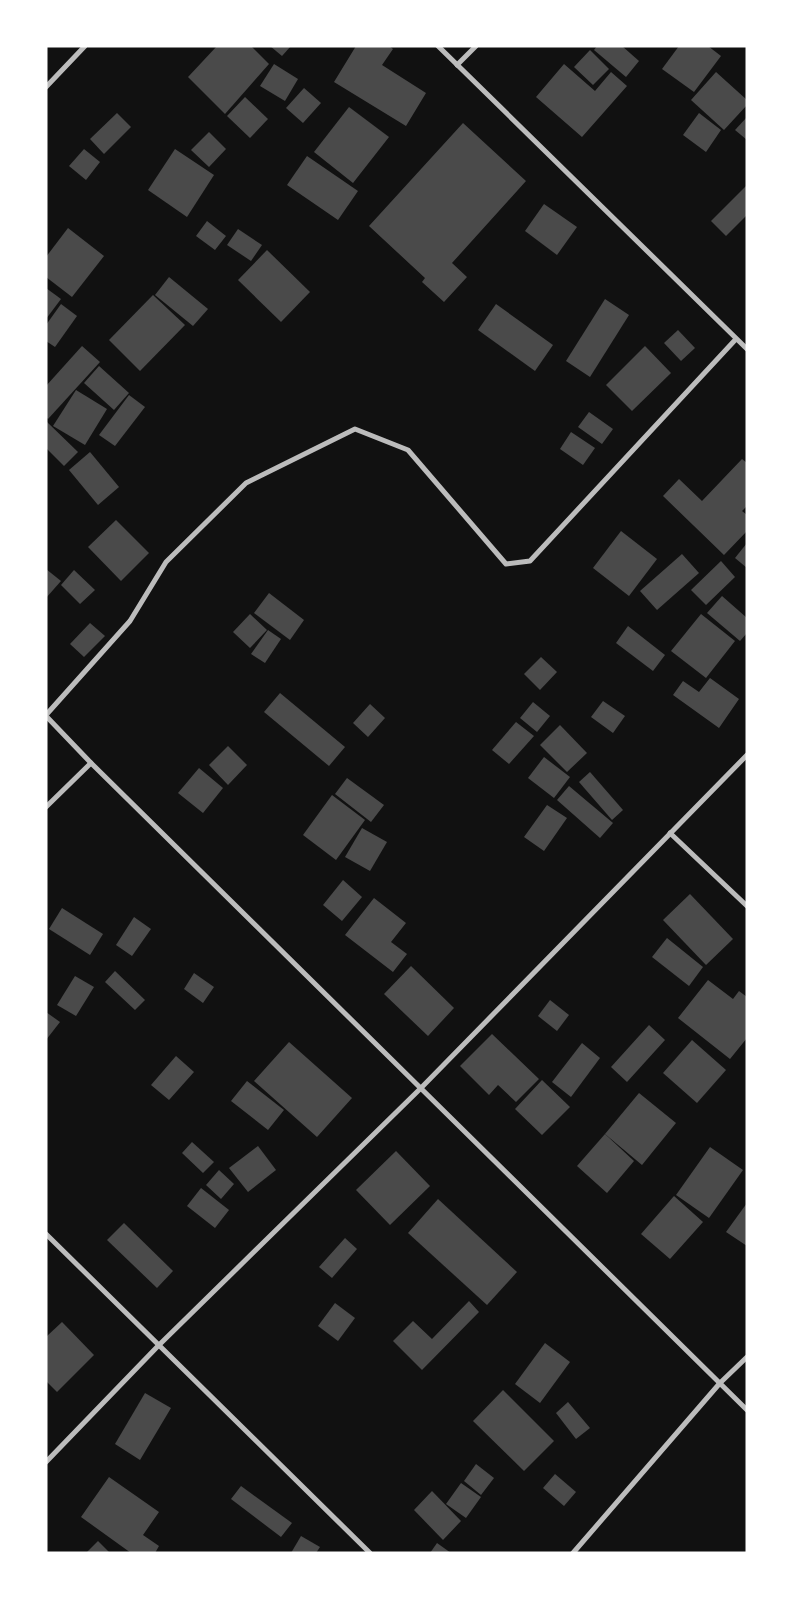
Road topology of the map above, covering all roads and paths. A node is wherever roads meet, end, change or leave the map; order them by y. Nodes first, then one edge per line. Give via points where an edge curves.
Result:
1 (85, 46) edge
2 (438, 46) edge
3 (476, 46) edge
4 (457, 65) junction
5 (46, 87) edge
6 (736, 339) junction
7 (747, 349) edge
8 (46, 715) edge
9 (747, 755) edge
10 (91, 763) junction
11 (46, 807) edge
12 (670, 833) junction
13 (747, 906) edge
14 (421, 1088) junction
15 (46, 1234) edge
16 (158, 1346) junction
17 (747, 1357) edge
18 (720, 1383) junction
19 (747, 1410) edge
20 (46, 1462) edge
21 (370, 1553) edge
22 (574, 1553) edge

1 - 5 street
2 - 4 street
3 - 4 street
4 - 6 street
6 - 7 street
6 - 8 street via 530,560 506,564 408,450 355,429 246,483 166,562 130,621
8 - 10 street
9 - 12 street
10 - 11 street
10 - 14 street
12 - 13 street
12 - 14 street
14 - 16 street
14 - 18 street
15 - 16 street
16 - 20 street
16 - 21 street
17 - 18 street
18 - 19 street
18 - 22 street

